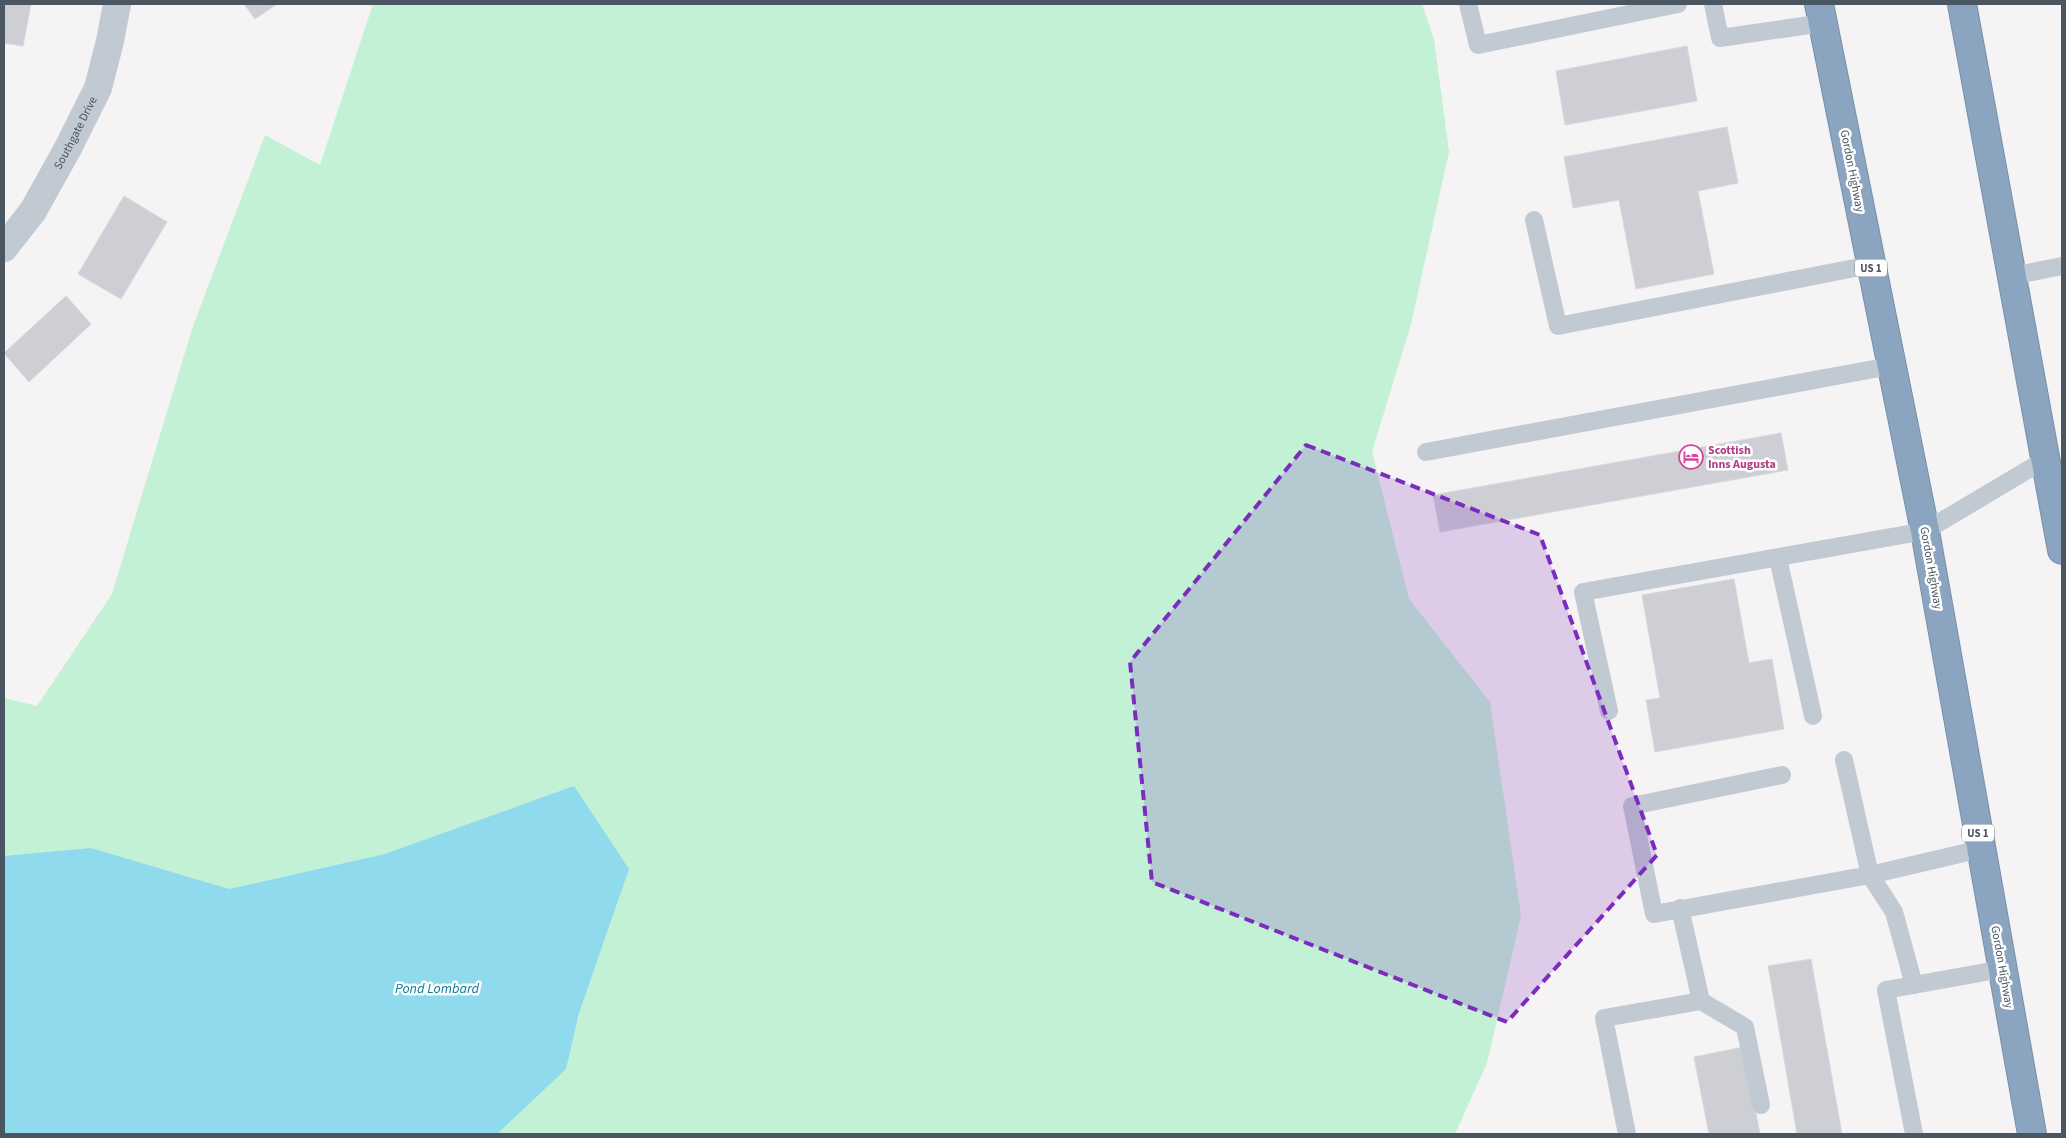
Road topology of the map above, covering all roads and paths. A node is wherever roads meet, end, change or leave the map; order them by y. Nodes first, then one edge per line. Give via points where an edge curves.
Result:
1 (117, 4) edge
2 (1468, 4) edge
3 (1678, 4) edge
4 (1713, 4) edge
5 (1962, 4) edge
6 (1821, 13) edge
7 (1534, 220) dead end
8 (4, 248) edge
9 (1870, 265) junction
10 (2062, 266) edge
11 (2012, 276) junction
12 (1890, 366) junction
13 (1426, 452) dead end
14 (2046, 459) junction
15 (1925, 531) junction
16 (2062, 550) edge
17 (1778, 558) junction
18 (1609, 711) dead end
19 (1813, 716) dead end
20 (1844, 760) dead end
21 (1782, 775) dead end
22 (1981, 848) junction
23 (1870, 875) junction
24 (1680, 908) junction
25 (2002, 969) junction
26 (1914, 985) junction
27 (1701, 1001) junction
28 (1761, 1105) dead end
29 (1627, 1134) edge
30 (1914, 1134) edge
31 (2032, 1134) edge

1 - 8 street, Southgate Drive via 98,88 34,211
2 - 3 lane via 1478,45
4 - 6 lane via 1720,38
5 - 11 highway
6 - 9 highway, Gordon Highway / US 1
7 - 9 lane via 1558,326
9 - 12 highway, Gordon Highway / US 1
10 - 11 lane
11 - 14 highway
12 - 13 lane
12 - 15 highway, Gordon Highway / US 1
14 - 15 lane
14 - 16 highway
15 - 17 lane
15 - 22 highway, Gordon Highway / US 1
17 - 18 lane via 1583,592
17 - 19 lane
20 - 23 lane
21 - 24 lane via 1632,806 1654,914
22 - 23 lane
22 - 25 highway, Gordon Highway / US 1
23 - 24 lane
23 - 26 lane via 1894,912
24 - 27 lane
25 - 26 lane
25 - 31 highway, Gordon Highway / US 1
26 - 30 lane via 1886,990
27 - 28 lane via 1744,1027
27 - 29 lane via 1604,1018

